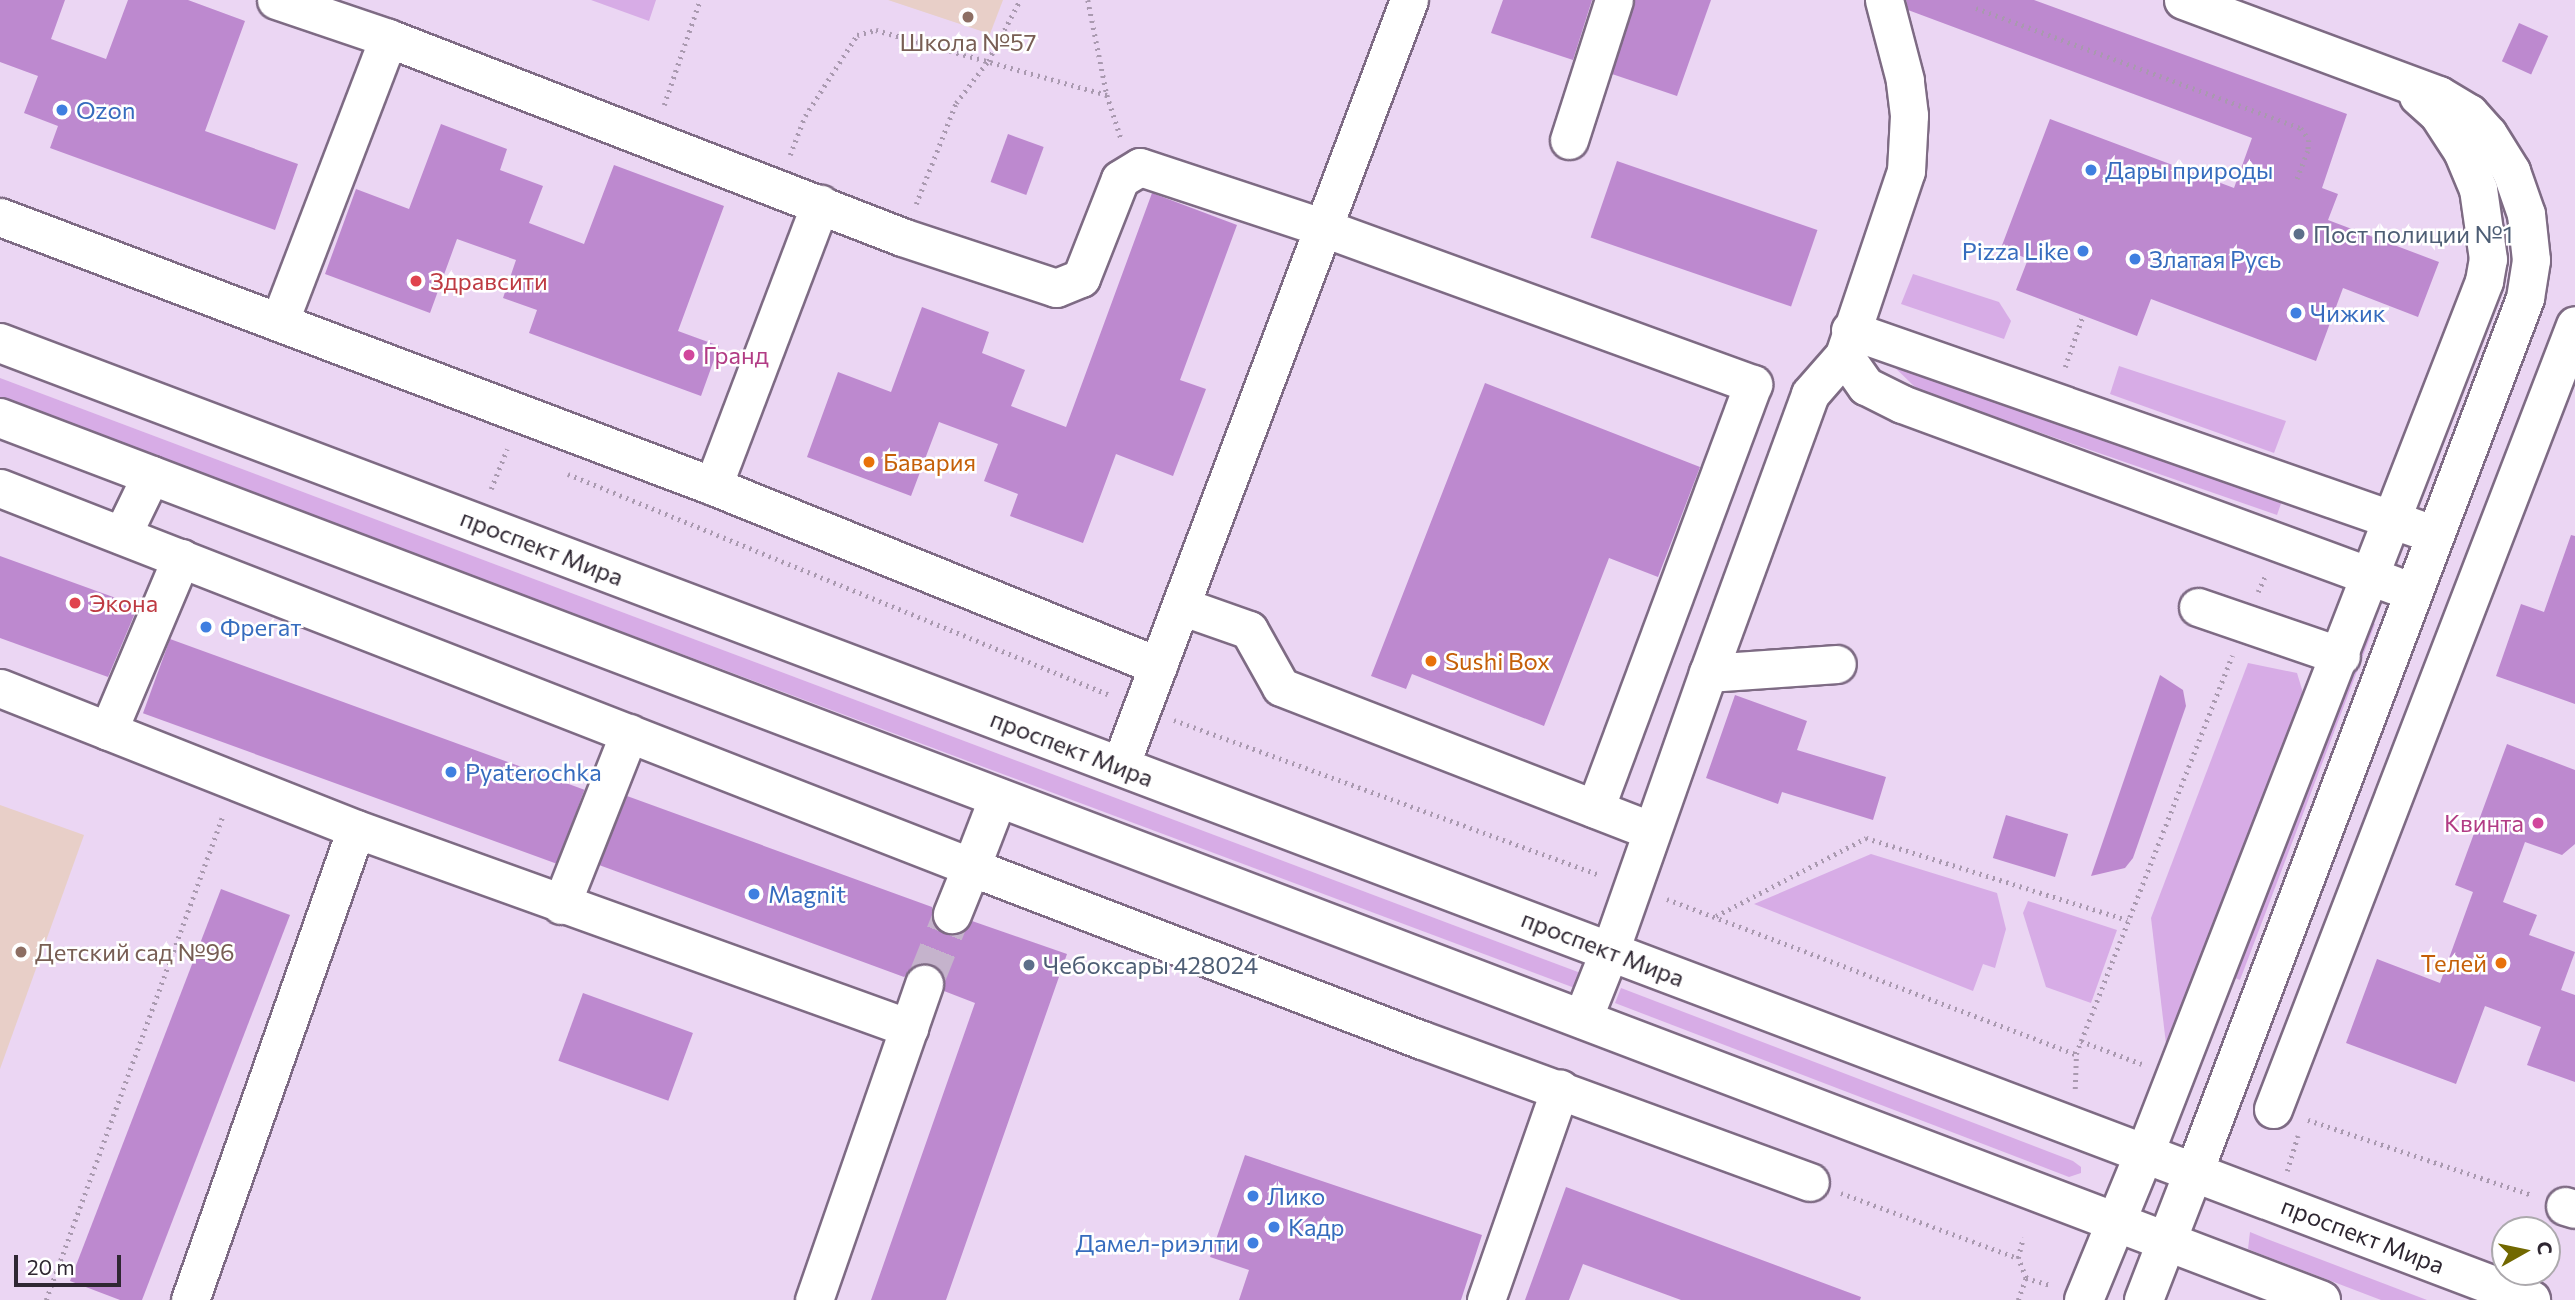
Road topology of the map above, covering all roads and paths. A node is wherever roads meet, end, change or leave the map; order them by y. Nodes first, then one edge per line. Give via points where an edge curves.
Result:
1 (276, 0) edge
2 (700, 0) edge
3 (1020, 0) edge
4 (1088, 0) edge
5 (1409, 0) edge
6 (1614, 0) edge
7 (1884, 0) edge
8 (2183, 0) edge
9 (1976, 8) dead end
10 (388, 38) junction
11 (988, 61) junction
12 (2402, 81) junction
13 (1107, 95) junction
14 (652, 139) junction
15 (1569, 139) dead end
16 (1140, 167) junction
17 (2297, 179) dead end
18 (778, 188) junction
19 (820, 204) junction
20 (0, 217) edge
21 (1321, 227) junction
22 (902, 237) junction
23 (2083, 315) dead end
24 (280, 320) junction
25 (2575, 325) edge
26 (0, 343) edge
27 (1847, 343) junction
28 (2062, 375) dead end
29 (0, 418) edge
30 (519, 454) dead end
31 (558, 470) dead end
32 (151, 475) junction
33 (713, 486) junction
34 (0, 488) edge
35 (491, 489) dead end
36 (2393, 520) junction
37 (2434, 534) junction
38 (122, 535) junction
39 (2280, 543) junction
40 (181, 558) junction
41 (2372, 577) junction
42 (2412, 592) junction
43 (1181, 606) junction
44 (2198, 607) dead end
45 (2245, 623) junction
46 (2341, 656) junction
47 (1837, 664) dead end
48 (1158, 666) junction
49 (1707, 673) junction
50 (0, 688) edge
51 (1143, 708) junction
52 (108, 731) junction
53 (629, 733) junction
54 (1121, 766) junction
55 (236, 782) junction
56 (998, 797) junction
57 (1595, 809) junction
58 (356, 829) junction
59 (1650, 830) junction
60 (971, 867) junction
61 (1631, 887) junction
62 (561, 905) junction
63 (952, 914) tunnel mouth
64 (1716, 916) junction
65 (2127, 920) junction
66 (1610, 950) junction
67 (924, 984) tunnel mouth
68 (1583, 1019) junction
69 (909, 1028) junction
70 (2081, 1041) junction
71 (2076, 1054) junction
72 (2151, 1067) dead end
73 (1560, 1089) junction
74 (2075, 1091) dead end
75 (2273, 1109) dead end
76 (2145, 1152) junction
77 (2194, 1171) junction
78 (2284, 1180) dead end
79 (1810, 1182) joint
80 (2570, 1208) edge
81 (2114, 1221) junction
82 (2023, 1238) dead end
83 (2166, 1241) junction
84 (2018, 1258) junction
85 (2026, 1278) junction
86 (2067, 1292) edge
87 (46, 1300) edge
88 (190, 1300) edge
89 (814, 1300) edge
90 (1486, 1300) edge
91 (2018, 1300) edge
92 (2144, 1300) edge
93 (2321, 1300) edge
94 (2531, 1300) edge

1 - 10 lane
2 - 14 path
3 - 11 path
4 - 13 path
5 - 21 lane
6 - 15 lane
7 - 27 lane via 1905,79 1909,115 1906,171
8 - 12 lane
9 - 17 path via 2301,128 2309,139
10 - 14 lane
10 - 24 lane
11 - 13 path
11 - 18 path via 876,30 857,35 805,116
11 - 22 path via 956,103
12 - 36 lane via 2438,114 2462,151 2479,189 2488,259 2484,281
12 - 37 lane via 2469,113 2488,134 2511,170 2523,203 2531,260 2525,298
13 - 16 path via 1121,139
14 - 18 lane
16 - 21 lane
16 - 22 lane via 1120,179 1081,278 1056,288
18 - 19 lane
19 - 22 lane
19 - 33 lane
20 - 24 lane
21 - 43 lane
21 - 57 lane via 1753,384
23 - 28 path
24 - 33 lane
25 - 75 lane
26 - 54 main road, проспект Мира
27 - 36 lane
27 - 39 lane via 1866,386 1902,404
27 - 49 lane via 1810,394
29 - 32 main road
30 - 35 path via 507,449
31 - 51 path
32 - 38 lane
32 - 56 main road
33 - 48 lane
34 - 38 lane
36 - 37 lane
36 - 41 lane
37 - 42 lane
38 - 40 lane
39 - 41 lane
39 - 45 path
40 - 52 lane
40 - 53 lane
41 - 42 lane
41 - 46 lane
42 - 77 lane
43 - 48 lane
43 - 57 lane via 1249,630 1280,687
44 - 45 lane
45 - 46 lane
45 - 65 path
46 - 76 lane
47 - 49 lane
48 - 51 lane
49 - 59 lane
50 - 52 lane
51 - 54 lane
51 - 61 path
52 - 55 lane
53 - 60 lane
53 - 62 lane
54 - 66 main road, проспект Мира
55 - 58 lane
55 - 87 path
56 - 60 lane
56 - 68 main road
57 - 59 lane
58 - 62 lane
58 - 88 lane
59 - 61 lane
60 - 63 lane
60 - 73 lane
61 - 64 path
61 - 66 lane
62 - 69 lane
64 - 65 path via 1866,838
64 - 71 path
65 - 70 path
66 - 68 main road
66 - 76 main road, проспект Мира
67 - 69 lane
68 - 81 main road
69 - 89 lane
70 - 71 path
70 - 72 path
71 - 74 path
73 - 79 lane
73 - 90 lane
76 - 77 main road, проспект Мира
76 - 81 main road
77 - 83 main road
77 - 94 main road, проспект Мира
78 - 80 path via 2304,1118
79 - 84 path
81 - 83 main road
81 - 86 main road
82 - 84 path
83 - 92 main road
83 - 93 main road
84 - 85 path
85 - 86 path
85 - 91 path

